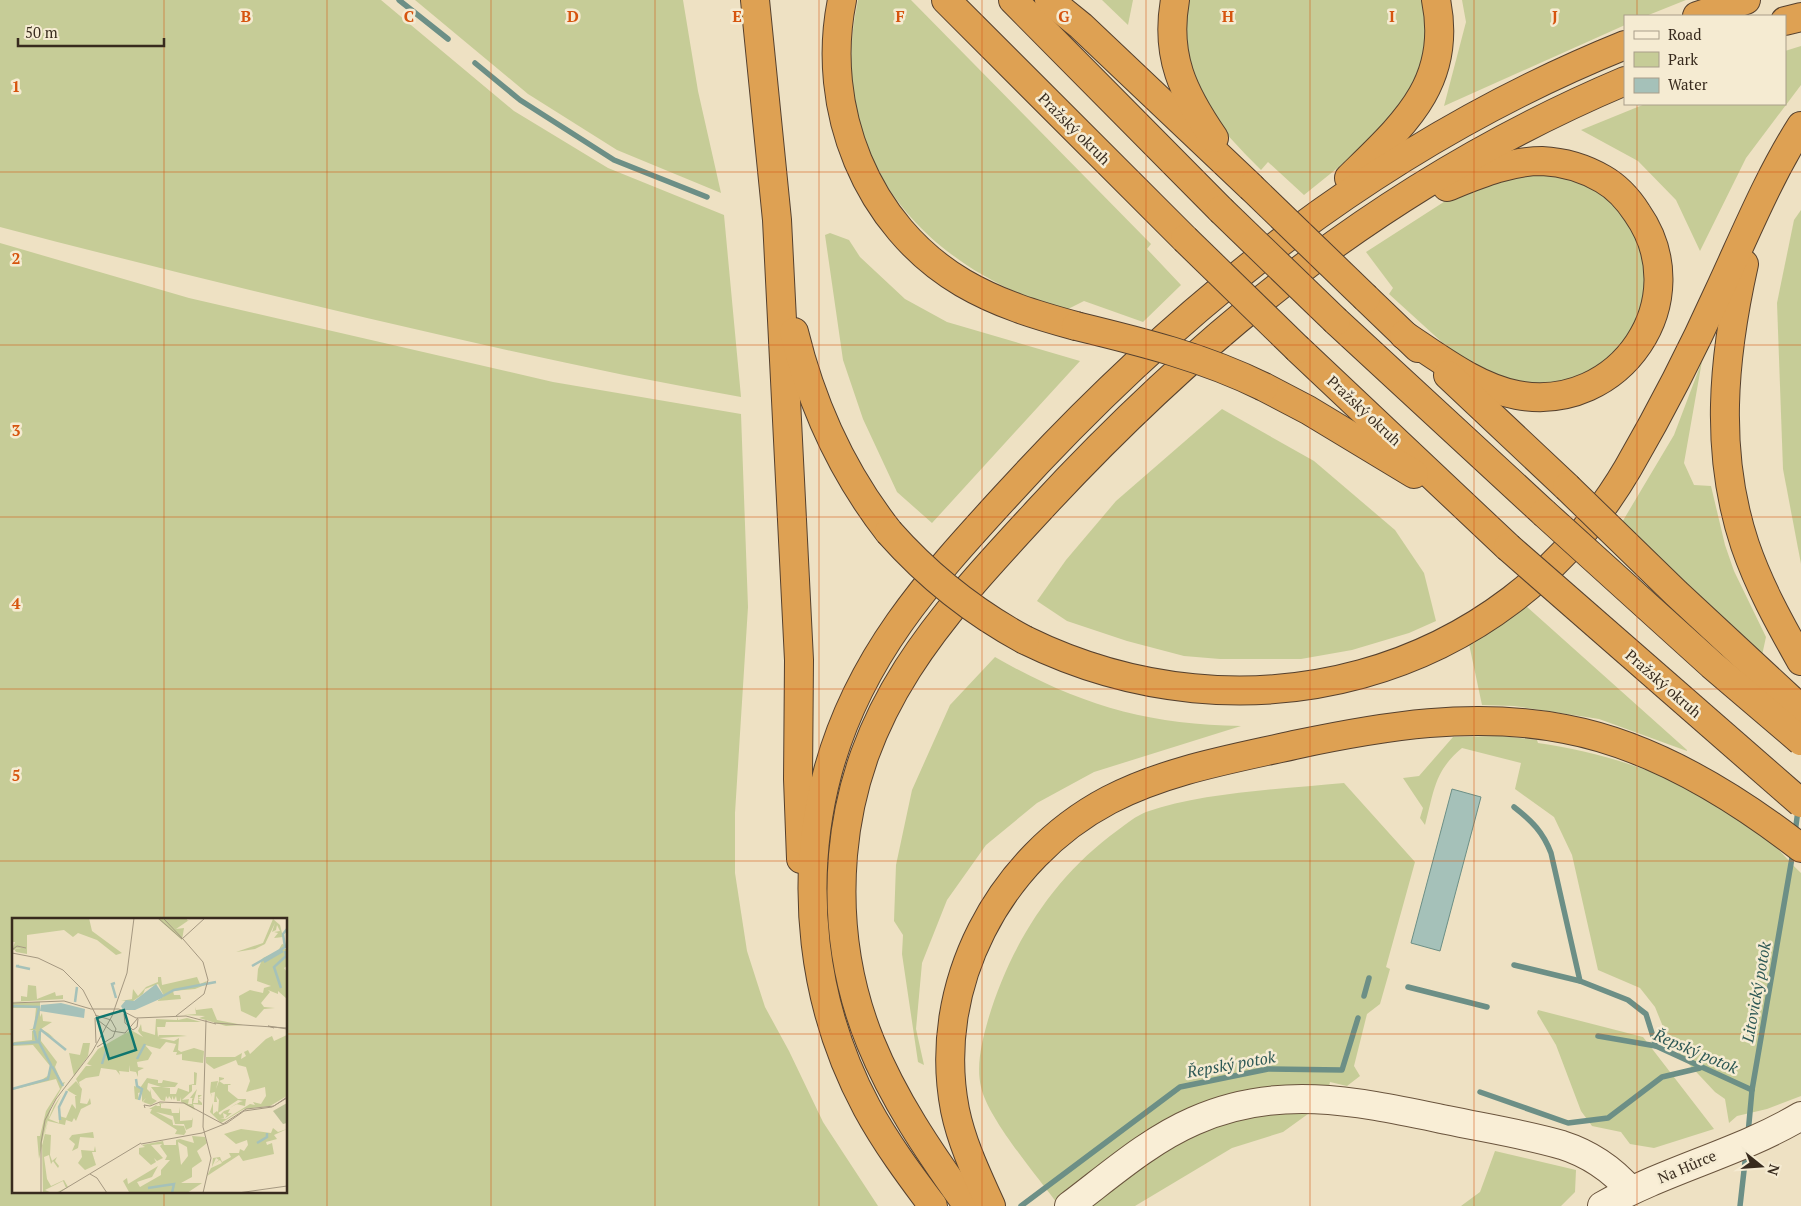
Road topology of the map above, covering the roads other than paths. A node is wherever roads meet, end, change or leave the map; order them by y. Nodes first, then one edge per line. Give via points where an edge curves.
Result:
1 (756, 0) edge
2 (842, 0) edge
3 (946, 0) edge
4 (1013, 0) edge
5 (1049, 0) edge
6 (1175, 0) edge
7 (1436, 0) edge
8 (1746, 0) edge
9 (1700, 15) edge
10 (1801, 16) edge
11 (1786, 21) edge
12 (1624, 45) edge
13 (1624, 81) edge
14 (1801, 126) edge
15 (1251, 187) junction
16 (1758, 205) junction
17 (1382, 211) junction
18 (777, 220) junction
19 (1291, 235) junction
20 (1404, 335) junction
21 (1464, 505) junction
22 (1801, 661) edge
23 (1801, 709) edge
24 (1801, 741) edge
25 (1801, 803) edge
26 (1801, 848) edge
27 (817, 956) junction
28 (1796, 1119) edge
29 (1630, 1190) junction
30 (933, 1206) edge
31 (968, 1206) edge
32 (991, 1206) edge
33 (1068, 1206) edge
34 (1602, 1206) edge

1 - 18 highway
2 - 21 highway, bridge via 836,69 844,121 862,171 889,216 924,254 962,282 1014,308 1190,355 1228,370 1308,410
3 - 21 highway, Pražský okruh, bridge via 1185,239
4 - 24 highway, bridge via 1336,321 1712,665
5 - 15 highway via 1081,26
6 - 15 highway via 1172,41 1181,82 1199,116
7 - 19 highway via 1440,29 1437,58 1428,86 1414,111
8 - 9 highway
10 - 11 highway
12 - 19 highway via 1458,126 1369,180
13 - 17 highway via 1579,101 1471,158
14 - 16 highway
15 - 20 highway, bridge
16 - 18 highway, bridge via 1718,294 1652,424 1608,498 1575,543 1540,579 1458,634 1410,657 1336,681 1233,692 1181,689 1129,679 1079,664 1025,640 985,617 944,586 889,532 853,480 819,415 794,330
16 - 22 highway via 1728,345 1724,411 1729,476 1745,545 1757,577
17 - 20 highway via 1489,171 1526,162 1558,163 1582,169 1619,190 1644,222 1657,260 1656,303 1652,319 1637,347 1606,378 1575,392 1541,397 1500,390 1475,379
17 - 31 highway via 1233,322 1106,439 1018,533 926,640 891,693 869,740 854,789 843,854 843,916 848,967 864,1026 891,1089 918,1135
18 - 27 highway via 799,660 798,825 804,896
19 - 27 highway via 1202,304 1085,412 959,549 896,625 854,699 828,773 818,824 813,876
20 - 23 highway, bridge
21 - 25 highway, Pražský okruh, bridge
26 - 32 highway via 1721,793 1632,749 1563,728 1482,721 1414,724 1336,736 1183,771 1109,800 1086,813 1046,844 1010,883 982,928 963,977 952,1028 954,1107 968,1154
27 - 30 highway via 834,1031 854,1082 883,1135
28 - 29 main road, Na Hůrce
29 - 33 main road via 1596,1159 1553,1142 1359,1102 1291,1098 1232,1108 1174,1130
29 - 34 main road, Na Hůrce

